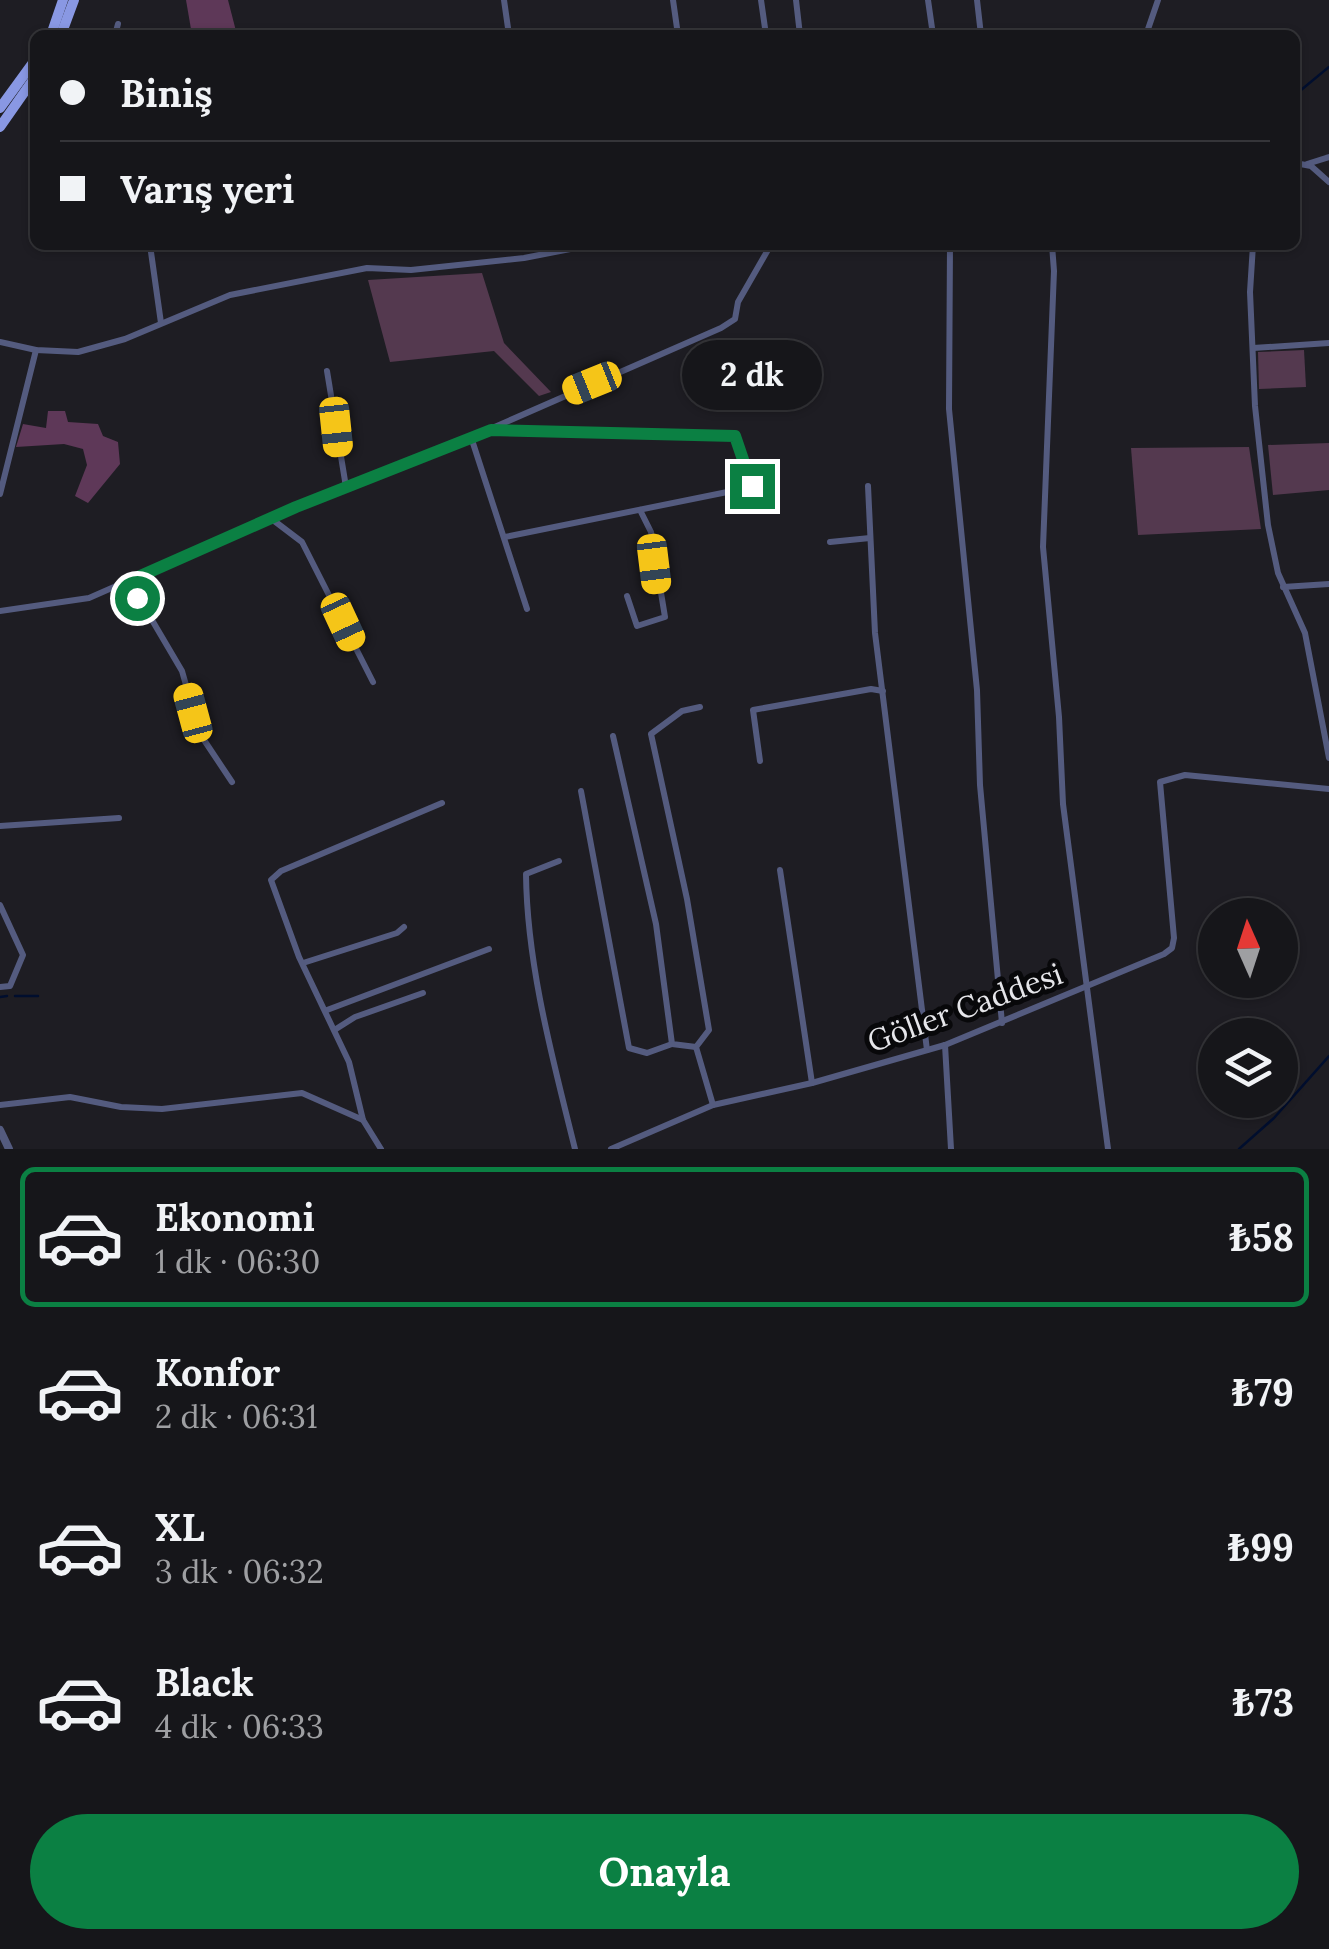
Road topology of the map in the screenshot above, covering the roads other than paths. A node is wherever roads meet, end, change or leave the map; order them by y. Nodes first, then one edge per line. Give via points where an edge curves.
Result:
1 (63, 0) edge
2 (74, 0) edge
3 (504, 0) edge
4 (673, 0) edge
5 (761, 0) edge
6 (796, 0) edge
7 (928, 0) edge
8 (976, 0) edge
9 (1158, 0) edge
10 (118, 24) dead end
11 (53, 30) edge
12 (63, 30) edge
13 (116, 30) edge
14 (508, 30) edge
15 (677, 30) edge
16 (765, 30) edge
17 (799, 30) edge
18 (932, 30) edge
19 (980, 30) edge
20 (1148, 30) edge
21 (30, 67) edge
22 (30, 85) edge
23 (1, 106) edge
24 (0, 127) edge
25 (1329, 157) edge
26 (1300, 164) edge
27 (1305, 165) junction
28 (1329, 182) edge
29 (151, 250) edge
30 (537, 250) edge
31 (567, 250) edge
32 (768, 250) edge
33 (950, 250) edge
34 (1052, 250) edge
35 (1253, 250) edge
36 (538, 256) junction
37 (161, 324) junction
38 (0, 342) edge
39 (1329, 343) edge
40 (1253, 348) junction
41 (36, 350) junction
42 (327, 371) dead end
43 (491, 430) junction
44 (471, 437) junction
45 (868, 486) dead end
46 (346, 487) junction
47 (0, 494) edge
48 (640, 510) junction
49 (272, 519) junction
50 (506, 537) junction
51 (870, 538) junction
52 (830, 542) dead end
53 (129, 581) junction
54 (1329, 584) edge
55 (1283, 587) junction
56 (627, 596) dead end
57 (527, 609) dead end
58 (0, 612) edge
59 (373, 682) dead end
60 (883, 691) junction
61 (700, 707) dead end
62 (613, 736) dead end
63 (1328, 739) edge
64 (1329, 758) edge
65 (760, 761) dead end
66 (232, 782) dead end
67 (1329, 788) edge
68 (581, 791) dead end
69 (442, 803) dead end
70 (120, 818) dead end
71 (0, 826) edge
72 (559, 862) dead end
73 (780, 870) dead end
74 (0, 905) edge
75 (404, 928) dead end
76 (489, 949) dead end
77 (303, 963) junction
78 (0, 987) edge
79 (1087, 988) junction
80 (423, 994) dead end
81 (327, 1010) junction
82 (1002, 1023) junction
83 (336, 1030) junction
84 (672, 1044) junction
85 (945, 1045) junction
86 (696, 1047) junction
87 (927, 1050) junction
88 (812, 1083) junction
89 (0, 1104) edge
90 (713, 1106) junction
91 (363, 1120) junction
92 (0, 1130) edge
93 (8, 1149) edge
94 (381, 1149) edge
95 (575, 1149) edge
96 (611, 1149) edge
97 (951, 1149) edge
98 (1108, 1149) edge

1 - 11 main road
2 - 12 main road
3 - 14 street
4 - 15 street
5 - 16 street
6 - 17 street
7 - 18 street
8 - 19 street
9 - 20 street
10 - 13 street
21 - 23 main road
22 - 24 main road
25 - 27 street
26 - 27 street
27 - 28 street
29 - 37 street
30 - 36 street
31 - 36 street
32 - 43 street via 735,319
33 - 82 street via 948,409
34 - 79 street via 1043,547 1063,804
35 - 40 street
36 - 37 street via 411,270 367,268 230,294
37 - 41 street via 78,352
38 - 41 street
39 - 40 street
40 - 55 street via 1268,526
41 - 47 street
42 - 46 street
43 - 44 street
43 - 48 street via 735,436 752,486
44 - 46 street
44 - 50 street
45 - 51 street
46 - 49 street
48 - 50 street
48 - 56 street via 651,532 665,617 637,626
49 - 53 street
49 - 59 street via 302,542
50 - 57 street
51 - 52 street
51 - 60 street
53 - 58 street via 89,598
53 - 66 street via 182,671 200,734
54 - 55 street
55 - 63 street via 1305,633
60 - 65 street via 753,710
60 - 87 street
61 - 86 street via 682,711 651,734 709,1030
62 - 84 street via 653,908
63 - 64 street
67 - 79 street, Göller Caddesi via 1185,775 1160,782 1172,948
68 - 84 street via 629,1048 647,1053
69 - 77 street via 274,875 272,887
70 - 71 street
72 - 95 street via 529,870 526,899 534,967
73 - 88 street
74 - 78 street via 23,955 10,986
75 - 77 street
76 - 81 street
77 - 81 street
79 - 82 street, Göller Caddesi
79 - 98 street
80 - 83 street
81 - 83 street
82 - 85 street, Göller Caddesi
83 - 91 street
84 - 86 street
85 - 87 street, Göller Caddesi
85 - 97 street
86 - 90 street
87 - 88 street, Göller Caddesi
88 - 90 street, Göller Caddesi
89 - 91 street via 70,1097 162,1109 302,1093
90 - 96 street, Göller Caddesi
91 - 94 street
92 - 93 street

